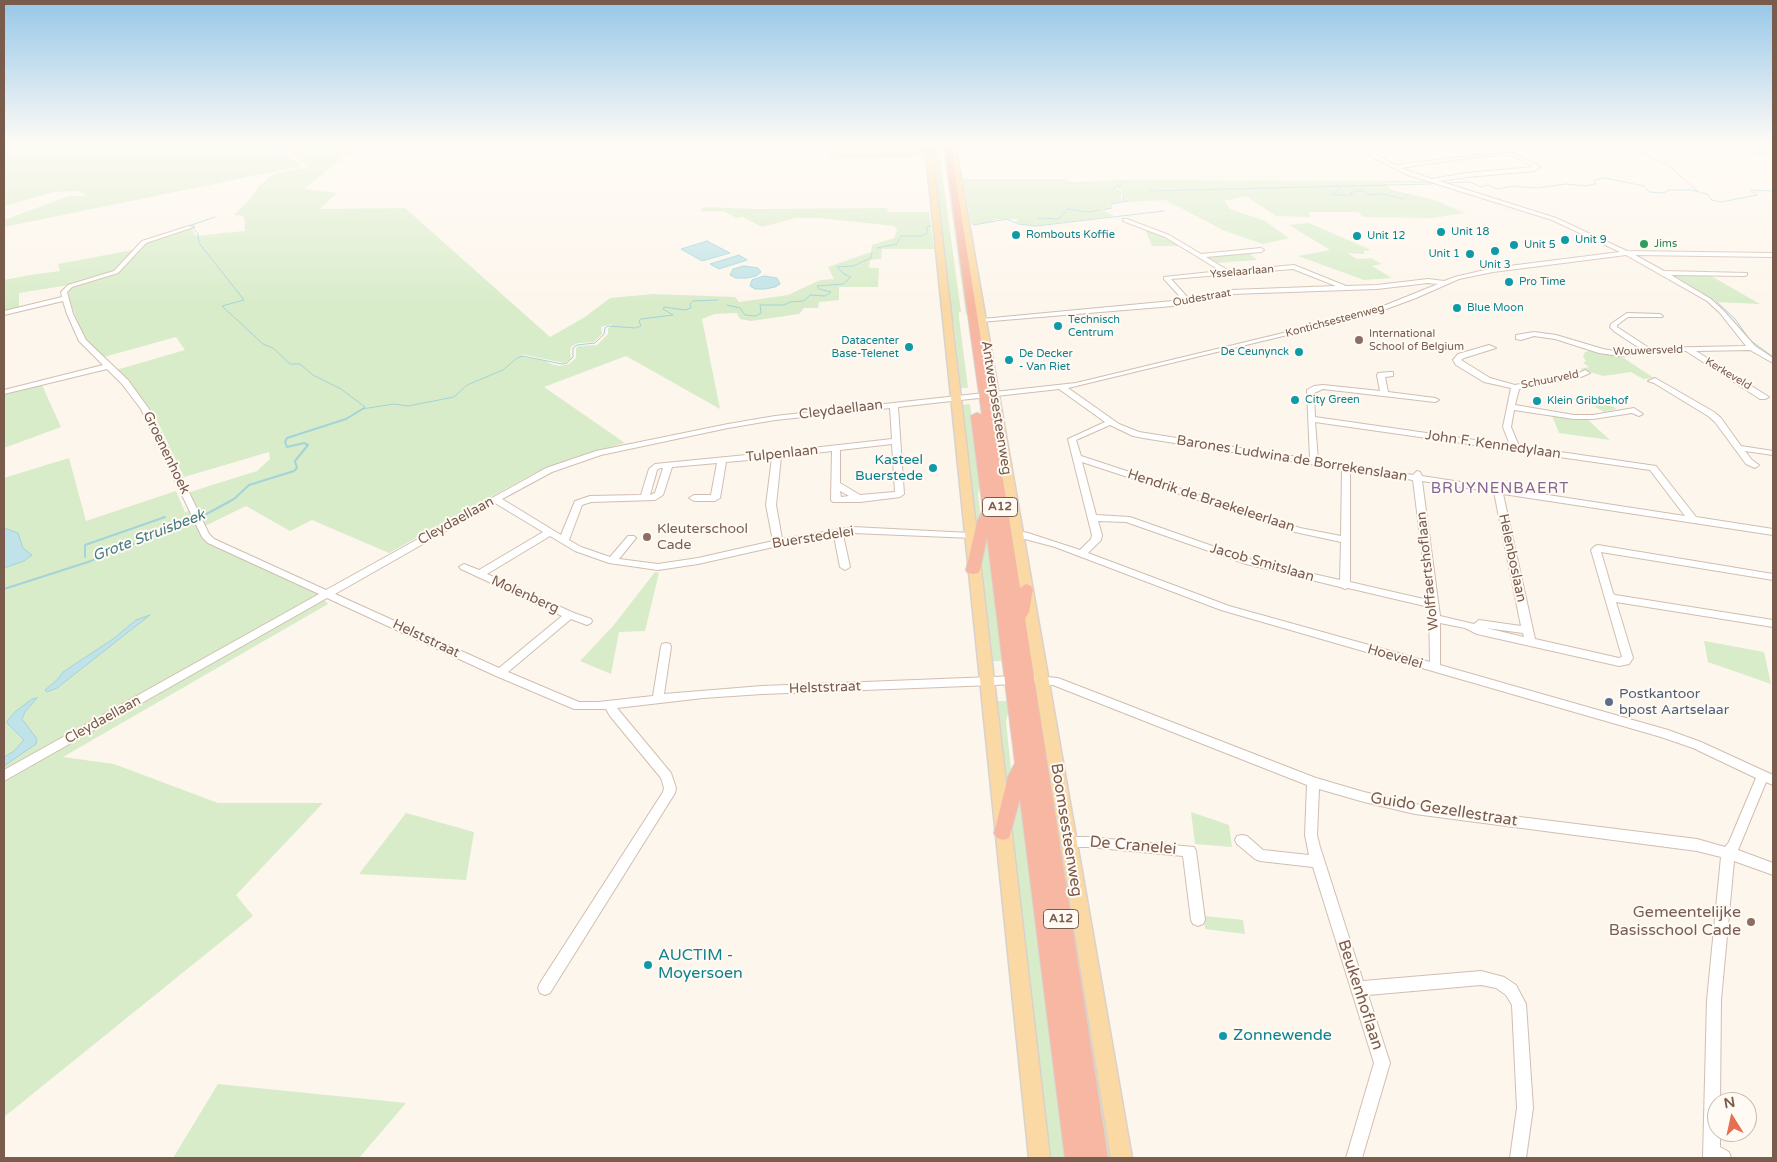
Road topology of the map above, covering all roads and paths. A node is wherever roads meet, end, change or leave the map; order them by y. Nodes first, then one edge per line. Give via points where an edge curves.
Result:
1 (934, 197) edge
2 (948, 197) edge
3 (955, 197) edge
4 (961, 197) edge
5 (1480, 197) edge
6 (1125, 220) dead end
7 (191, 227) dead end
8 (1260, 250) dead end
9 (1627, 253) junction
10 (1773, 255) edge
11 (1201, 256) junction
12 (1228, 273) junction
13 (1663, 273) junction
14 (1745, 274) dead end
15 (1439, 285) junction
16 (1345, 288) junction
17 (66, 298) junction
18 (1188, 302) junction
19 (4, 313) edge
20 (1660, 316) dead end
21 (982, 321) junction
22 (1521, 338) dead end
23 (986, 348) junction
24 (1492, 348) dead end
25 (1752, 348) junction
26 (1688, 349) junction
27 (1647, 350) junction
28 (1773, 361) edge
29 (979, 364) junction
30 (108, 366) junction
31 (1585, 372) dead end
32 (1390, 374) dead end
33 (1652, 380) dead end
34 (1061, 387) junction
35 (1515, 387) junction
36 (4, 392) edge
37 (983, 394) junction
38 (1384, 394) junction
39 (955, 397) junction
40 (1763, 397) dead end
41 (1435, 400) dead end
42 (894, 404) junction
43 (1511, 408) junction
44 (1639, 414) dead end
45 (1311, 419) junction
46 (1111, 422) junction
47 (895, 441) junction
48 (836, 448) junction
49 (1515, 448) junction
50 (1740, 448) junction
51 (1773, 454) edge
52 (777, 455) junction
53 (1076, 457) junction
54 (722, 460) junction
55 (1314, 461) junction
56 (1755, 465) dead end
57 (668, 466) junction
58 (1346, 468) junction
59 (1417, 476) junction
60 (836, 484) junction
61 (1498, 488) junction
62 (645, 498) junction
63 (694, 498) dead end
64 (495, 499) junction
65 (860, 499) junction
66 (988, 510) junction
67 (1093, 518) junction
68 (1691, 518) junction
69 (1773, 527) edge
70 (838, 532) junction
71 (1773, 532) edge
72 (549, 533) junction
73 (1017, 534) junction
74 (970, 536) junction
75 (631, 538) dead end
76 (1346, 540) junction
77 (564, 541) junction
78 (778, 542) junction
79 (1081, 555) junction
80 (612, 560) junction
81 (464, 567) dead end
82 (846, 567) dead end
83 (974, 570) junction
84 (479, 574) junction
85 (1773, 577) edge
86 (1345, 586) junction
87 (1026, 589) junction
88 (327, 594) junction
89 (1612, 598) junction
90 (1433, 605) junction
91 (570, 615) junction
92 (1435, 618) junction
93 (1017, 620) junction
94 (587, 621) dead end
95 (1773, 624) edge
96 (1528, 636) junction
97 (666, 647) dead end
98 (1435, 668) junction
99 (500, 673) junction
100 (1026, 680) junction
101 (986, 681) junction
102 (658, 699) junction
103 (610, 705) junction
104 (1023, 765) junction
105 (4, 776) edge
106 (1768, 778) edge
107 (1313, 782) junction
108 (1003, 833) junction
109 (1242, 840) dead end
110 (1068, 842) junction
111 (1728, 853) junction
112 (1318, 862) junction
113 (1773, 870) edge
114 (1198, 920) dead end
115 (545, 988) dead end
116 (1358, 989) junction
117 (1715, 1156) edge
118 (1040, 1158) edge
119 (1077, 1158) edge
120 (1098, 1158) edge
121 (1122, 1158) edge
122 (1354, 1158) edge
123 (1518, 1158) edge

1 - 39 main road
2 - 37 highway, A12
3 - 29 highway, A12
4 - 21 main road, Antwerpsesteenweg
5 - 9 street via 1554,219
6 - 11 street via 1167,236
7 - 17 street via 144,242 116,272 68,287 64,290
8 - 11 street
9 - 10 street, Kontichsesteenweg
9 - 13 street
9 - 15 street, Kontichsesteenweg via 1493,270
11 - 12 street
12 - 16 street, Ysselaarlaan via 1294,267
12 - 18 street, Ysselaarlaan via 1166,278
13 - 14 street
13 - 25 street via 1709,300
15 - 16 street, Oudestraat via 1422,282
15 - 34 street, Kontichsesteenweg via 1368,314
16 - 18 street, Oudestraat via 1231,292
17 - 19 street
17 - 30 street, Groenenhoek via 83,341
18 - 21 street, Oudestraat
20 - 27 street via 1627,315 1614,324 1617,331
21 - 23 main road, Antwerpsesteenweg
22 - 27 street, Wouwersveld via 1529,334 1551,336 1620,354
23 - 29 highway
23 - 37 main road, Antwerpsesteenweg
24 - 35 street via 1457,360 1487,380
25 - 26 street, Wouwersveld
25 - 28 street
26 - 27 street, Wouwersveld
26 - 40 street, Kerkeveld
29 - 37 highway, A12
30 - 36 street
30 - 88 street, Groenenhoek via 136,395 145,410 205,535 211,541
31 - 35 street, Schuurveld via 1581,376
32 - 38 street via 1381,375
33 - 50 street via 1711,414
34 - 37 street, Kontichsesteenweg
34 - 46 street, Barones Ludwina de Borrekenslaan
35 - 43 street, Schuurveld
37 - 39 street, Kontichsesteenweg
37 - 66 highway, A12
37 - 73 main road, Antwerpsesteenweg
37 - 93 highway, A12
38 - 41 street
38 - 45 street via 1317,388 1310,392
39 - 42 street, Cleydaellaan
39 - 74 main road
42 - 47 street
42 - 64 street, Cleydaellaan via 749,422 598,453 549,470
43 - 44 street via 1574,417 1634,410
43 - 49 street, Schuurveld via 1507,427
45 - 49 street, John F. Kennedylaan
45 - 55 street
46 - 53 street via 1072,439
46 - 55 street, Barones Ludwina de Borrekenslaan via 1142,436
47 - 48 street, Tulpenlaan
47 - 65 street via 900,494
48 - 52 street, Tulpenlaan
48 - 60 street
49 - 68 street, John F. Kennedylaan via 1653,468
50 - 51 street
50 - 56 street via 1749,462
52 - 54 street, Tulpenlaan
52 - 78 street via 771,505
53 - 67 street
53 - 76 street, Hendrik de Braekeleerlaan via 1298,530
54 - 57 street, Tulpenlaan
54 - 63 street via 715,498
55 - 58 street, Barones Ludwina de Borrekenslaan
55 - 59 street, Barones Ludwina de Borrekenslaan
57 - 62 street via 659,495
57 - 62 street via 653,469
58 - 59 street, Barones Ludwina de Borrekenslaan
58 - 76 street
59 - 61 street, Barones Ludwina de Borrekenslaan
59 - 90 street, Wolffaertshoflaan
60 - 65 street
60 - 65 street via 836,500
61 - 68 street, Barones Ludwina de Borrekenslaan
61 - 96 street, Helenboslaan
62 - 77 street via 603,499 576,510
64 - 72 street, Buerstedelei
64 - 88 street, Cleydaellaan
66 - 83 highway
66 - 100 highway, A12
67 - 79 street via 1096,540
67 - 86 street, Jacob Smitslaan via 1127,519 1249,562
68 - 69 street, Barones Ludwina de Borrekenslaan
68 - 71 street, Barones Ludwina de Borrekenslaan
70 - 74 street, Buerstedelei
70 - 78 street, Buerstedelei
70 - 82 street
72 - 77 street, Buerstedelei
72 - 84 street, Molenberg
73 - 79 street, Hoevelei
73 - 87 main road, Antwerpsesteenweg
74 - 83 main road
75 - 80 street
76 - 86 street
77 - 80 street, Buerstedelei
78 - 80 street, Buerstedelei via 671,566
79 - 98 street, Hoevelei via 1225,608
81 - 84 street, Molenberg
83 - 101 main road
84 - 91 street, Molenberg
85 - 89 street via 1598,548 1598,559
86 - 90 street, Jacob Smitslaan
87 - 93 highway via 1022,612
87 - 100 main road, Antwerpsesteenweg
88 - 99 street, Helststraat
88 - 105 street, Cleydaellaan
89 - 95 street
89 - 96 street via 1628,658 1625,661
90 - 92 street, Wolffaertshoflaan
91 - 94 street, Molenberg
91 - 99 street, Molenberg
92 - 96 street via 1477,630
92 - 98 street, Wolffaertshoflaan
93 - 100 highway, A12
97 - 102 street
98 - 106 street, Hoevelei via 1664,733
99 - 103 street, Helststraat via 578,706
100 - 101 street, Helststraat
100 - 104 highway, A12
100 - 107 street, Guido Gezellestraat via 1054,681
100 - 110 main road, Boomsesteenweg
100 - 120 highway, A12
101 - 102 street, Helststraat via 762,690
101 - 108 main road
102 - 103 street, Helststraat
103 - 115 street via 667,776 669,793
104 - 108 highway via 1016,777
104 - 119 highway, A12
106 - 111 street
107 - 111 street, Guido Gezellestraat via 1415,809 1697,845
107 - 112 street, Beukenhoflaan via 1312,835
108 - 118 main road
109 - 112 street via 1260,855
110 - 114 street, De Cranelei via 1189,851
110 - 121 main road, Boomsesteenweg
111 - 113 street, Guido Gezellestraat
111 - 117 street via 1714,1000
112 - 116 street, Beukenhoflaan
116 - 122 street, Beukenhoflaan via 1382,1063
116 - 123 street via 1480,978 1499,982 1511,990 1519,1004 1525,1108

